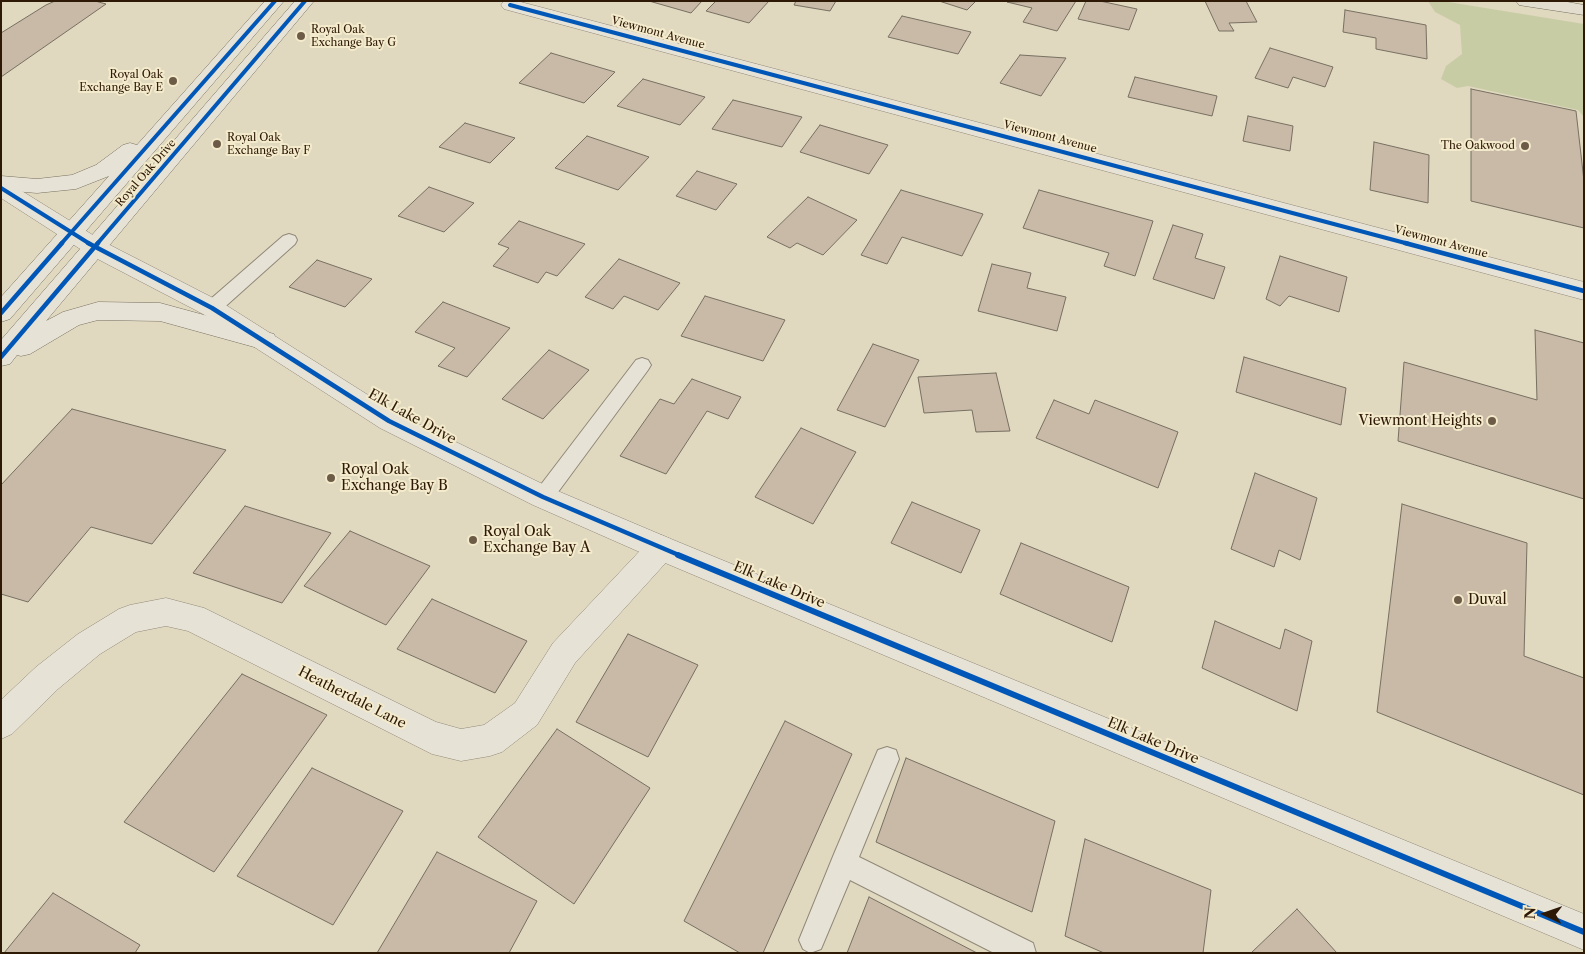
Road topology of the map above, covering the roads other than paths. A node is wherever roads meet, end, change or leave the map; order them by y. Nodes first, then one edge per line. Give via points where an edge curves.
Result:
1 (275, 1) edge
2 (305, 1) edge
3 (1524, 1) edge
4 (510, 5) dead end
5 (1584, 10) edge
6 (175, 116) junction
7 (1, 183) edge
8 (1, 188) edge
9 (73, 233) junction
10 (289, 240) dead end
11 (96, 248) junction
12 (1584, 291) edge
13 (212, 308) junction
14 (1, 313) edge
15 (265, 340) junction
16 (1, 357) edge
17 (1, 362) edge
18 (642, 365) dead end
19 (544, 497) junction
20 (661, 548) junction
21 (1, 723) edge
22 (887, 758) dead end
23 (843, 862) junction
24 (1584, 932) edge
25 (812, 940) dead end
26 (1023, 953) edge

1 - 6 street, Royal Oak Drive
2 - 11 street, Royal Oak Drive
3 - 5 highway
4 - 12 street, Viewmont Avenue
6 - 7 street via 104,170 76,182 37,186
6 - 9 street, Royal Oak Drive
8 - 9 street, Elk Lake Drive
9 - 11 street, Elk Lake Drive
9 - 14 street, Royal Oak Drive
10 - 13 lane
11 - 13 street, Elk Lake Drive
11 - 16 street, Royal Oak Drive
13 - 15 street, Elk Lake Drive
15 - 17 street via 160,312 98,311 72,318 34,338
15 - 19 street, Elk Lake Drive via 389,421
18 - 19 lane
19 - 20 street, Elk Lake Drive
20 - 21 street, Heatherdale Lane via 564,653 526,714 490,740 461,745 432,738 193,618 166,612 130,619 88,644
20 - 24 street, Elk Lake Drive
22 - 23 lane
23 - 25 lane
23 - 26 lane

